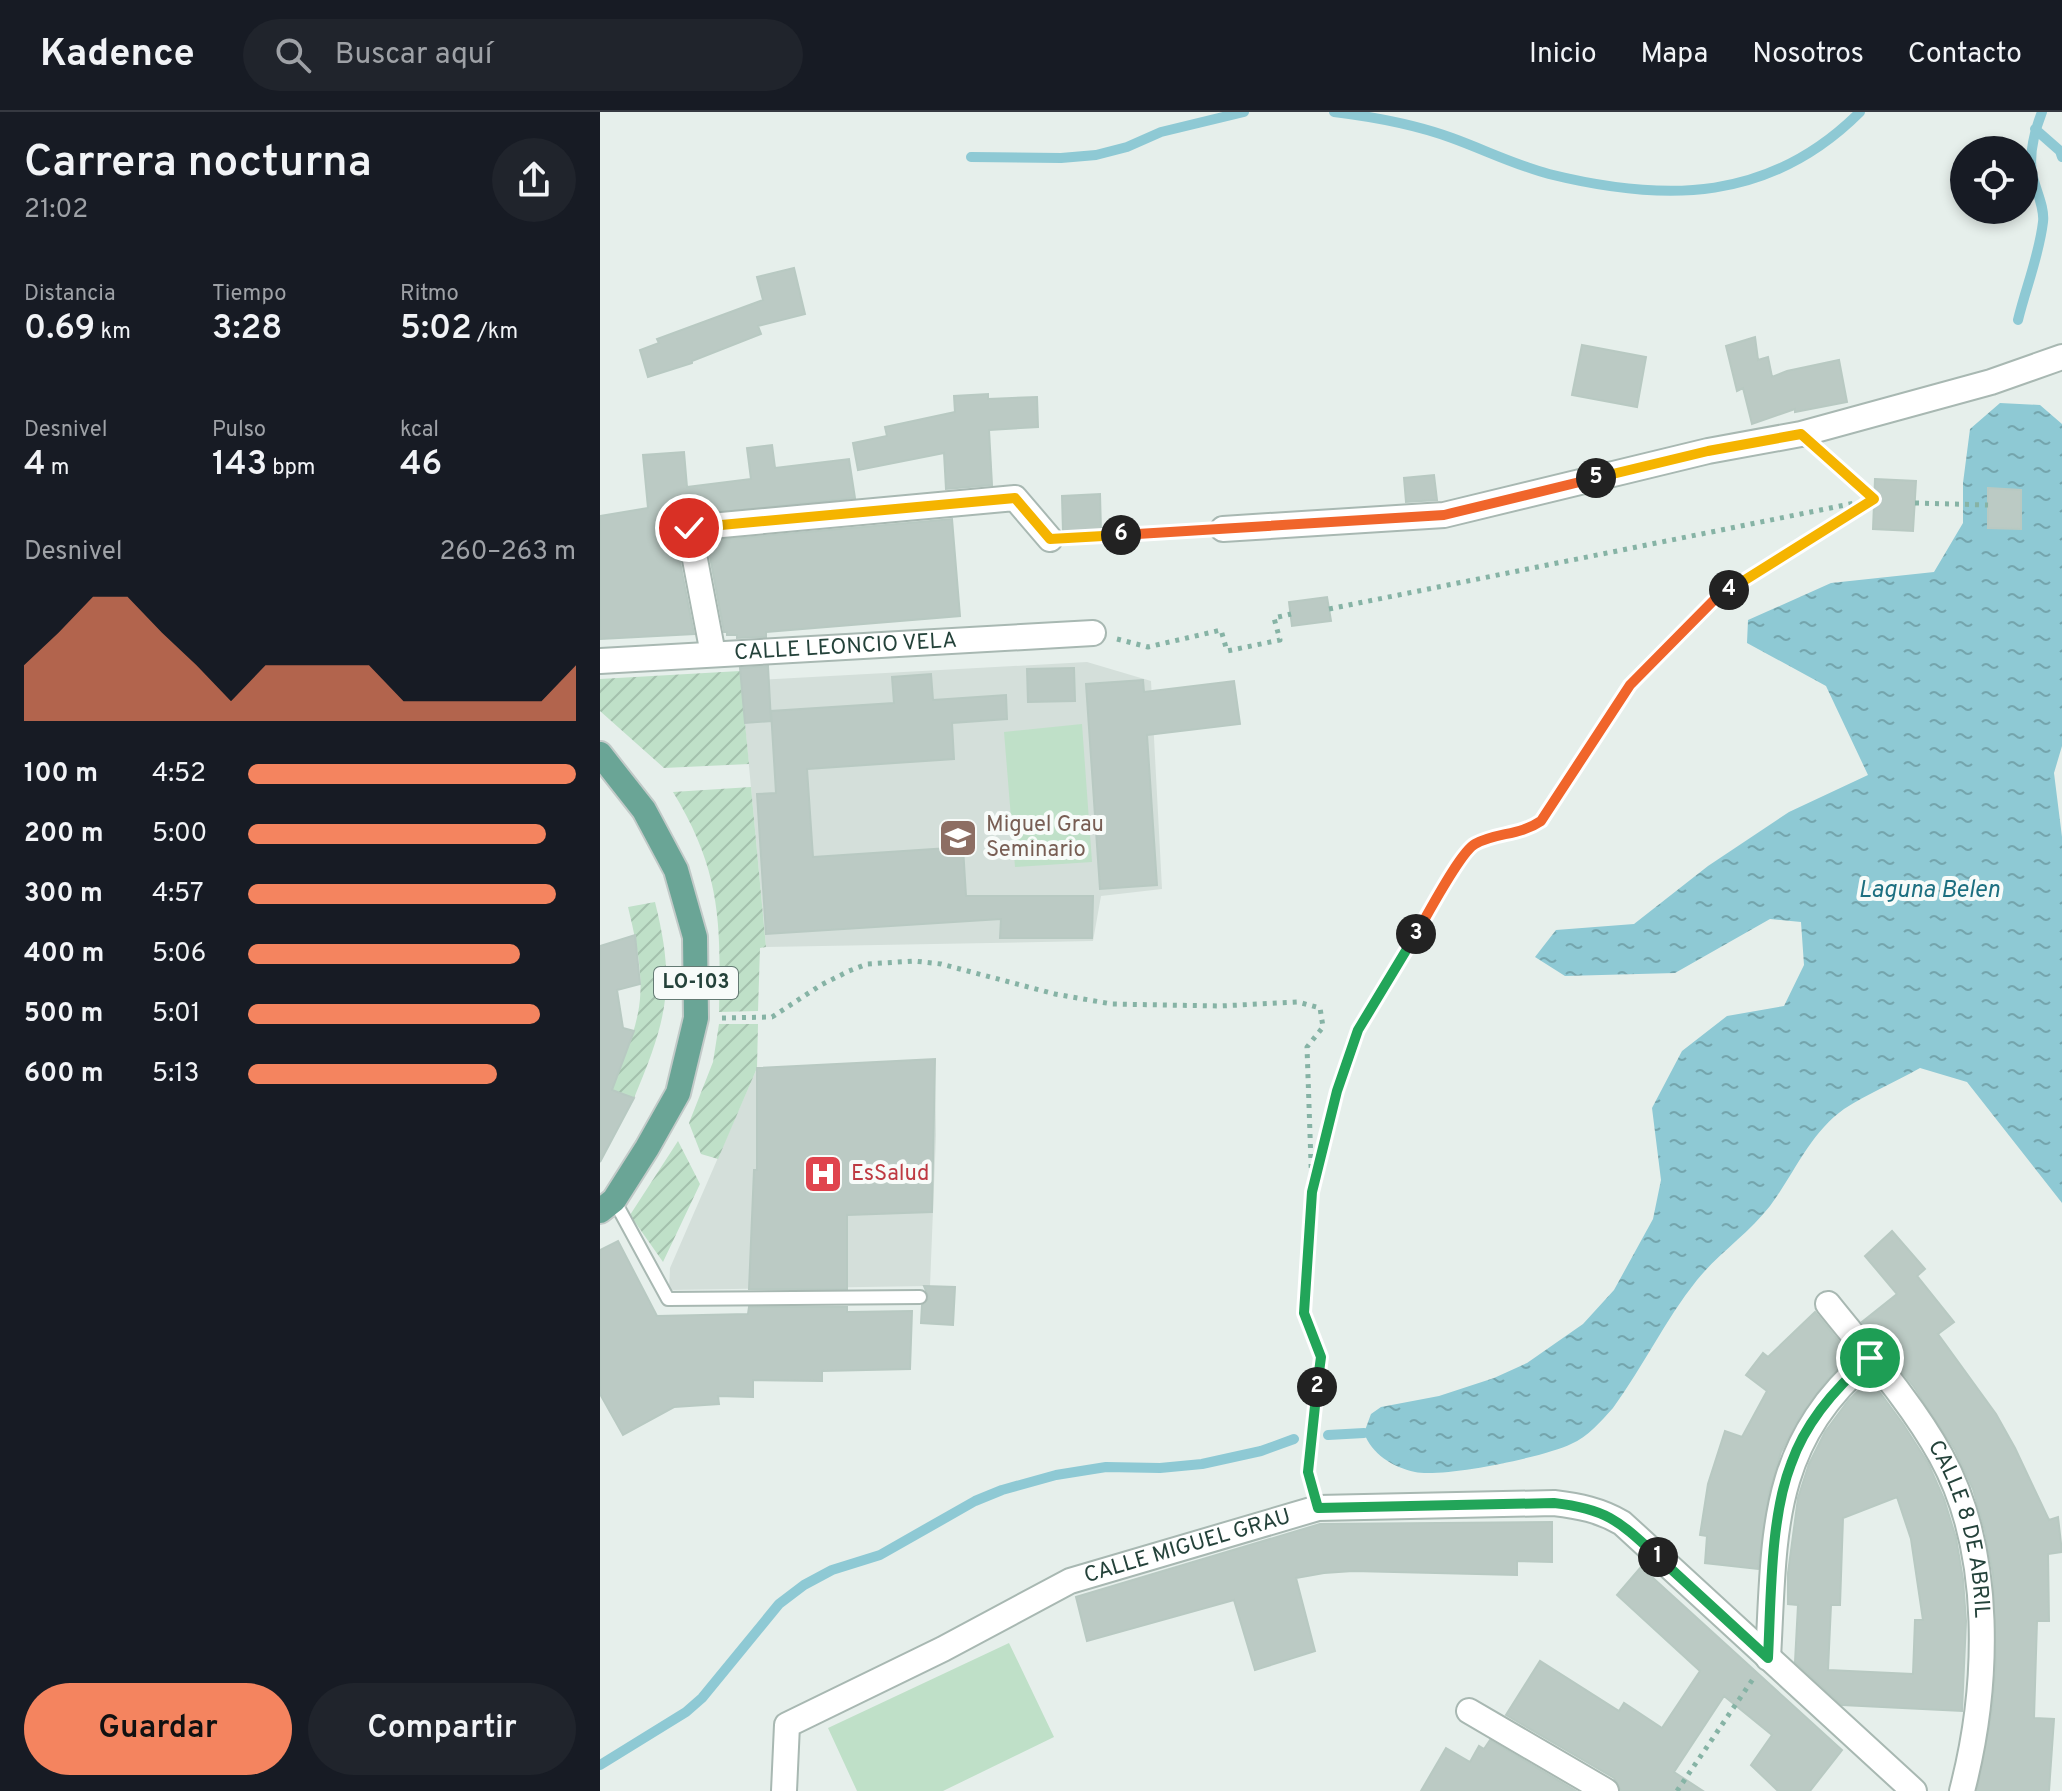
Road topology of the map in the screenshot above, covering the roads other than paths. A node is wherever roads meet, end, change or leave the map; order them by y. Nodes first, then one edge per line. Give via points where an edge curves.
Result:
1 (2062, 357) edge
2 (1223, 529) road end
3 (1050, 539) road end
4 (1093, 633) road end
5 (713, 654) junction
6 (600, 661) edge
7 (600, 754) edge
8 (607, 1205) edge
9 (920, 1297) dead end
10 (1828, 1304) dead end
11 (1870, 1358) junction
12 (1768, 1658) junction
13 (1469, 1711) dead end
14 (784, 1791) edge
15 (1606, 1791) edge
16 (1914, 1791) edge
17 (1962, 1791) edge

1 - 2 street via 1801,434 1444,515
3 - 5 street via 1015,498 689,528
4 - 5 street, CALLE LEONCIO VELA
5 - 6 street, CALLE LEONCIO VELA
7 - 8 main road, LO-103 via 644,810 676,870 695,937 696,1018 678,1093
8 - 9 lane via 668,1299
10 - 11 street, CALLE 8 DE ABRIL
11 - 12 street via 1823,1407 1790,1464 1777,1530
11 - 17 street, CALLE 8 DE ABRIL via 1913,1410 1941,1457 1970,1533 1980,1596 1980,1660
12 - 14 street, CALLE MIGUEL GRAU via 1607,1514 1554,1503 1318,1508 1070,1581 787,1725
12 - 16 street, CALLE MIGUEL GRAU
13 - 15 street

